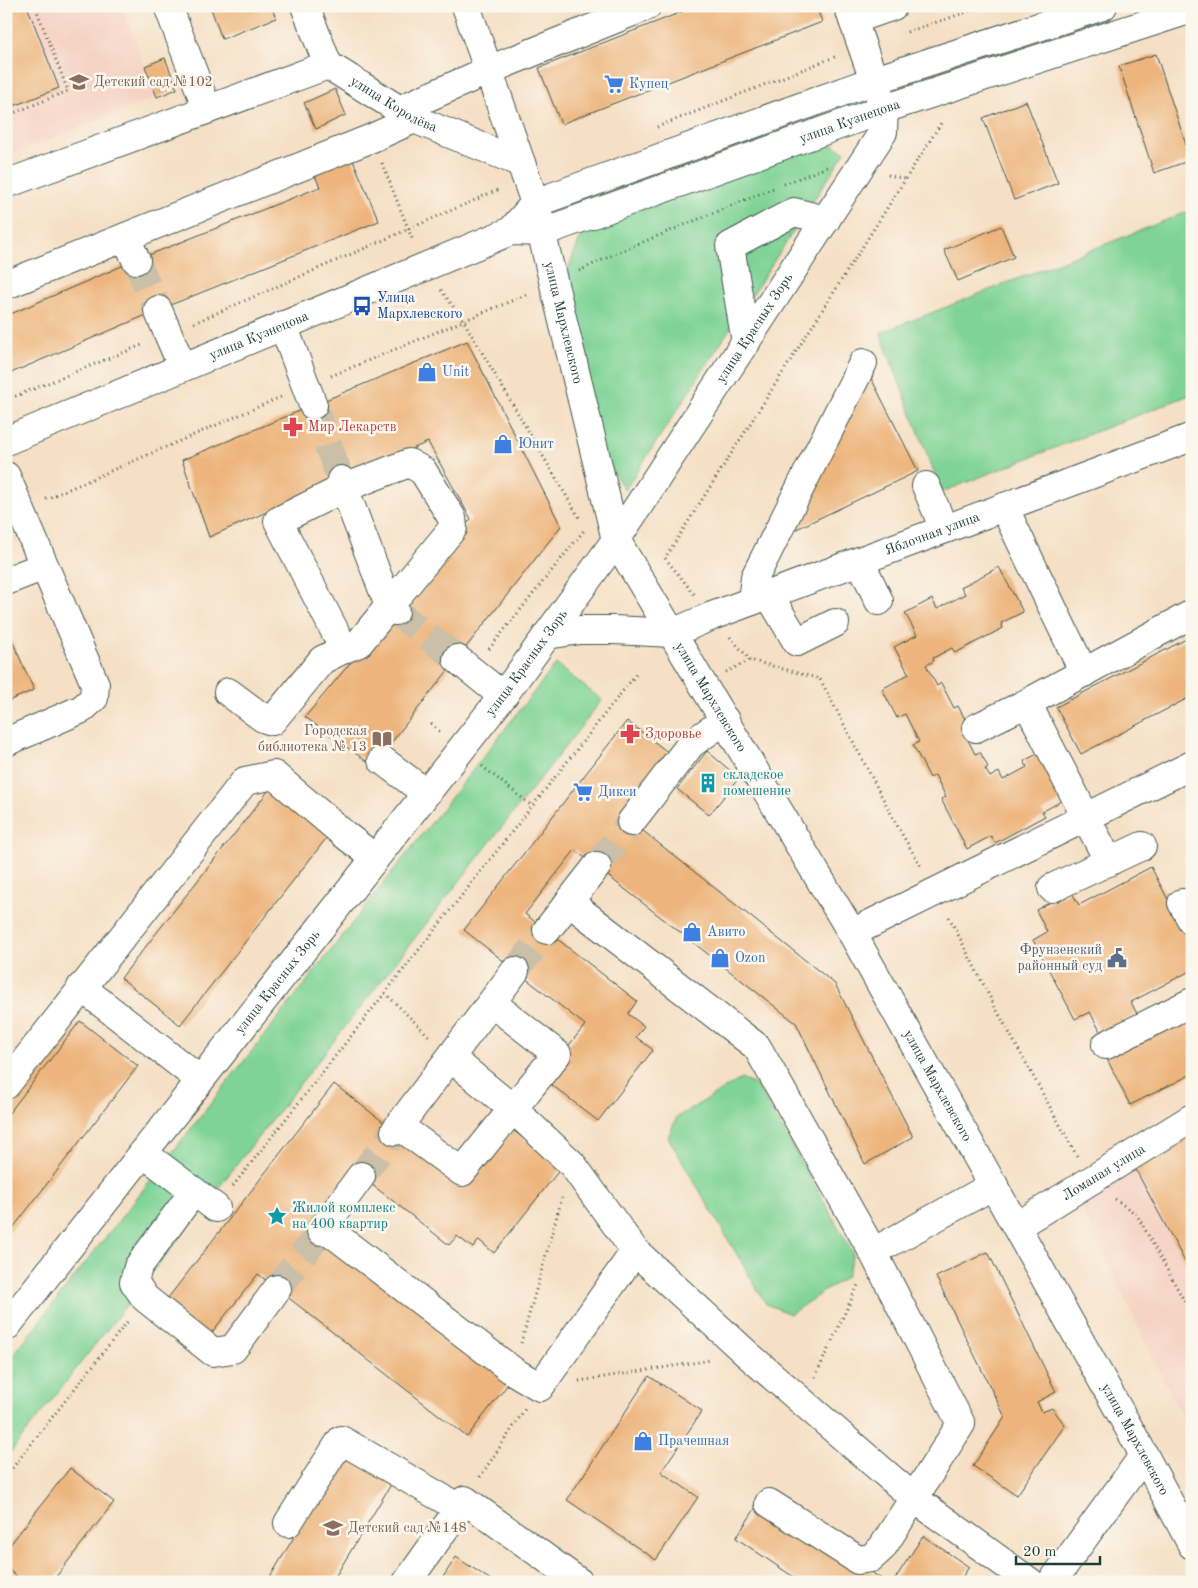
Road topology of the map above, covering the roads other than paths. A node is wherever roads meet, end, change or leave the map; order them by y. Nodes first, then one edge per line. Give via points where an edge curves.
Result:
1 (168, 6) edge
2 (305, 6) edge
3 (466, 6) edge
4 (647, 6) edge
5 (893, 6) edge
6 (1103, 6) edge
7 (1192, 9) edge
8 (850, 13) edge
9 (1057, 13) edge
10 (328, 65) junction
11 (488, 70) junction
12 (875, 80) junction
13 (207, 109) junction
14 (884, 109) junction
15 (406, 114) junction
16 (527, 181) junction
17 (6, 184) edge
18 (826, 220) junction
19 (510, 231) junction
20 (543, 232) junction
21 (6, 285) edge
22 (163, 322) tunnel mouth
23 (283, 325) junction
24 (746, 343) junction
25 (863, 363) dead end
26 (182, 366) junction
27 (310, 396) tunnel mouth
28 (1192, 437) edge
29 (6, 441) edge
30 (6, 476) edge
31 (343, 484) junction
32 (926, 486) dead end
33 (1004, 507) junction
34 (944, 529) junction
35 (616, 540) junction
36 (860, 561) junction
37 (44, 566) junction
38 (6, 581) edge
39 (761, 598) junction
40 (879, 600) dead end
41 (392, 608) junction
42 (1192, 614) edge
43 (835, 623) dead end
44 (672, 633) junction
45 (547, 635) junction
46 (344, 649) junction
47 (464, 665) tunnel mouth
48 (1084, 673) junction
49 (228, 692) dead end
50 (503, 696) junction
51 (1027, 703) junction
52 (725, 720) junction
53 (976, 728) dead end
54 (6, 742) edge
55 (382, 760) dead end
56 (1192, 765) edge
57 (426, 793) junction
58 (1087, 817) junction
59 (632, 822) tunnel mouth
60 (1142, 846) dead end
61 (375, 858) junction
62 (1109, 862) junction
63 (597, 866) tunnel mouth
64 (1052, 888) dead end
65 (569, 902) junction
66 (547, 930) tunnel mouth
67 (852, 932) junction
68 (515, 971) tunnel mouth
69 (81, 987) junction
70 (492, 1002) junction
71 (1192, 1002) edge
72 (1106, 1045) dead end
73 (450, 1058) junction
74 (200, 1080) junction
75 (6, 1084) edge
76 (513, 1109) junction
77 (1192, 1118) edge
78 (143, 1153) junction
79 (362, 1176) tunnel mouth
80 (994, 1185) junction
81 (194, 1191) junction
82 (216, 1208) road end
83 (1016, 1226) junction
84 (635, 1251) junction
85 (873, 1252) junction
86 (277, 1289) tunnel mouth
87 (6, 1327) edge
88 (1144, 1455) junction
89 (914, 1498) junction
90 (769, 1503) dead end
91 (462, 1504) junction
92 (288, 1523) dead end
93 (1192, 1545) edge
94 (407, 1582) edge
95 (579, 1582) edge
96 (1030, 1582) edge
97 (1052, 1582) edge

1 - 13 street
2 - 10 street
3 - 11 street, улица Мархлевского
4 - 11 street
5 - 8 street
6 - 9 street, улица Кузнецова
7 - 14 street, улица Кузнецова
8 - 12 street
9 - 12 street, улица Кузнецова
10 - 13 street
10 - 15 street, улица Королёва
11 - 15 street
11 - 16 street, улица Мархлевского
12 - 14 street
12 - 16 street, улица Кузнецова
13 - 17 street
14 - 18 street, улица Красных Зорь via 883,132
14 - 20 street, улица Кузнецова
15 - 16 street, улица Королёва
15 - 21 street via 372,138 131,249
16 - 19 street, улица Кузнецова
16 - 20 street, улица Мархлевского
18 - 24 street, улица Красных Зорь
18 - 24 street via 794,212 730,246
19 - 20 street, улица Кузнецова
19 - 23 street, улица Кузнецова
20 - 35 street, улица Мархлевского
22 - 26 street
23 - 26 street, улица Кузнецова
23 - 27 street
24 - 35 street, улица Красных Зорь
25 - 39 street via 754,577
26 - 29 street, улица Кузнецова
28 - 33 street, Яблочная улица
30 - 37 street
31 - 41 street
31 - 41 street via 409,463 423,471 452,518 453,528
31 - 46 street via 278,521
32 - 34 street
33 - 34 street, Яблочная улица
33 - 48 street
34 - 36 street, Яблочная улица
35 - 44 street, улица Мархлевского
35 - 45 street, улица Красных Зорь
36 - 39 street, Яблочная улица
36 - 40 street
37 - 38 street
37 - 54 street via 96,684 94,698 82,709
39 - 43 street via 797,642
39 - 44 street, Яблочная улица
41 - 46 street via 359,643
42 - 48 street
44 - 45 street, улица Мархлевского via 580,630
44 - 52 street, улица Мархлевского
45 - 50 street, улица Красных Зорь
46 - 49 street via 322,660 272,721
47 - 50 street
48 - 51 street
50 - 57 street, улица Красных Зорь
51 - 53 street
51 - 58 street
52 - 59 street via 691,744
52 - 67 street, улица Мархлевского
55 - 57 street
56 - 58 street
57 - 61 street, улица Красных Зорь
58 - 62 street
58 - 67 street
60 - 62 street
61 - 69 street via 274,775 245,781
61 - 74 street, улица Красных Зорь
62 - 64 street
63 - 65 street
65 - 66 street
65 - 85 street via 757,1047
67 - 80 street, улица Мархлевского
68 - 70 street
69 - 74 street
69 - 75 street
70 - 73 street
70 - 76 street via 557,1054
71 - 72 street
73 - 76 street
73 - 76 street via 397,1129 462,1172
74 - 78 street, улица Красных Зорь
76 - 84 street via 572,1164
77 - 83 street, Ломаная улица
78 - 81 street
78 - 87 street, улица Красных Зорь
79 - 84 street via 322,1229 513,1371 540,1387
80 - 83 street, улица Мархлевского
80 - 85 street
81 - 82 street
81 - 86 street via 138,1267 134,1282 145,1298 213,1352 233,1349
83 - 88 street, улица Мархлевского
84 - 89 street via 747,1354
85 - 89 street via 961,1424
88 - 93 street, улица Мархлевского
88 - 97 street
89 - 90 street via 882,1548 871,1558 858,1560
89 - 96 street
91 - 92 street via 341,1440
91 - 94 street
91 - 95 street

